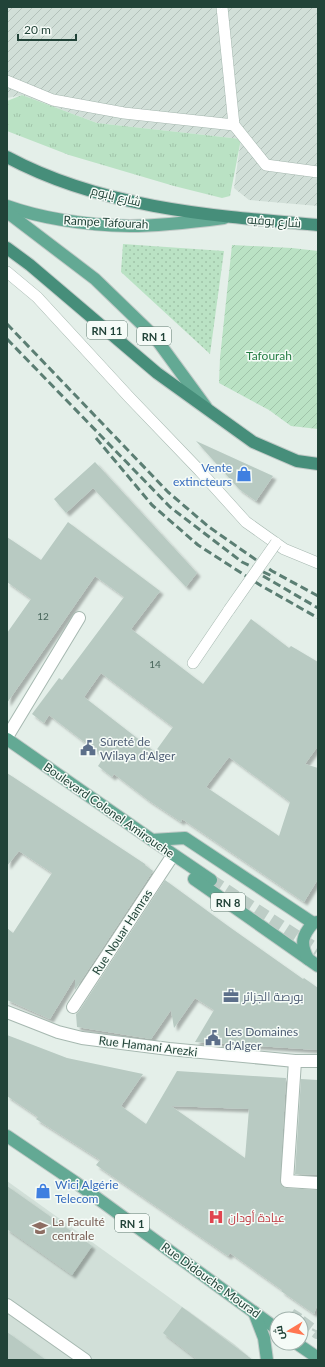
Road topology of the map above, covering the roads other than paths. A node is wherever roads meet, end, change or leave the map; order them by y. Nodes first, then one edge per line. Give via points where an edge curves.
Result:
1 (222, 7) edge
2 (7, 81) edge
3 (234, 125) junction
4 (7, 157) edge
5 (318, 172) edge
6 (7, 206) edge
7 (7, 212) edge
8 (231, 218) junction
9 (318, 224) edge
10 (7, 248) edge
11 (7, 272) edge
12 (208, 409) junction
13 (318, 464) edge
14 (276, 543) junction
15 (318, 564) edge
16 (79, 618) dead end
17 (193, 663) dead end
18 (7, 738) edge
19 (152, 840) junction
20 (171, 858) junction
21 (211, 880) tunnel mouth
22 (315, 922) edge
23 (313, 963) edge
24 (73, 1007) dead end
25 (7, 1012) edge
26 (295, 1061) junction
27 (318, 1061) edge
28 (7, 1136) edge
29 (318, 1183) edge
30 (7, 1305) edge
31 (254, 1312) junction
32 (269, 1323) edge
33 (308, 1351) edge
34 (318, 1358) edge
35 (85, 1360) edge
36 (267, 1360) edge

1 - 3 lane
2 - 3 lane via 53,100 124,113
3 - 5 lane via 266,165
4 - 8 highway, شارع بابوم via 53,178 103,195
6 - 8 main road, Rampe Tafourah via 48,217 129,226
7 - 12 main road, RN 1 via 87,273 154,336
8 - 9 highway, شارع بوفيه
10 - 12 highway, RN 11 via 157,373
11 - 14 lane via 37,297 246,522
12 - 13 highway, RN 11 via 253,442 297,461
14 - 15 lane
14 - 17 lane, bridge
16 - 18 street
18 - 19 main road, Boulevard Colonel Amirouche / RN 8
19 - 20 main road, RN 8
19 - 21 main road, Boulevard Colonel Amirouche / RN 8
19 - 22 main road, RN 8 via 185,838
20 - 23 main road, RN 8 via 180,868
20 - 24 street, Rue Nouar Hamras
22 - 23 main road via 304,935 304,951
25 - 26 street, Rue Hamani Arezki via 58,1032 82,1038
26 - 27 street, Rue Hamani Arezki
26 - 29 street via 287,1181
28 - 31 main road, Rue Didouche Mourad / RN 1
30 - 35 street
31 - 32 main road, Rue Didouche Mourad / RN 1
31 - 36 main road via 264,1338
33 - 34 main road

